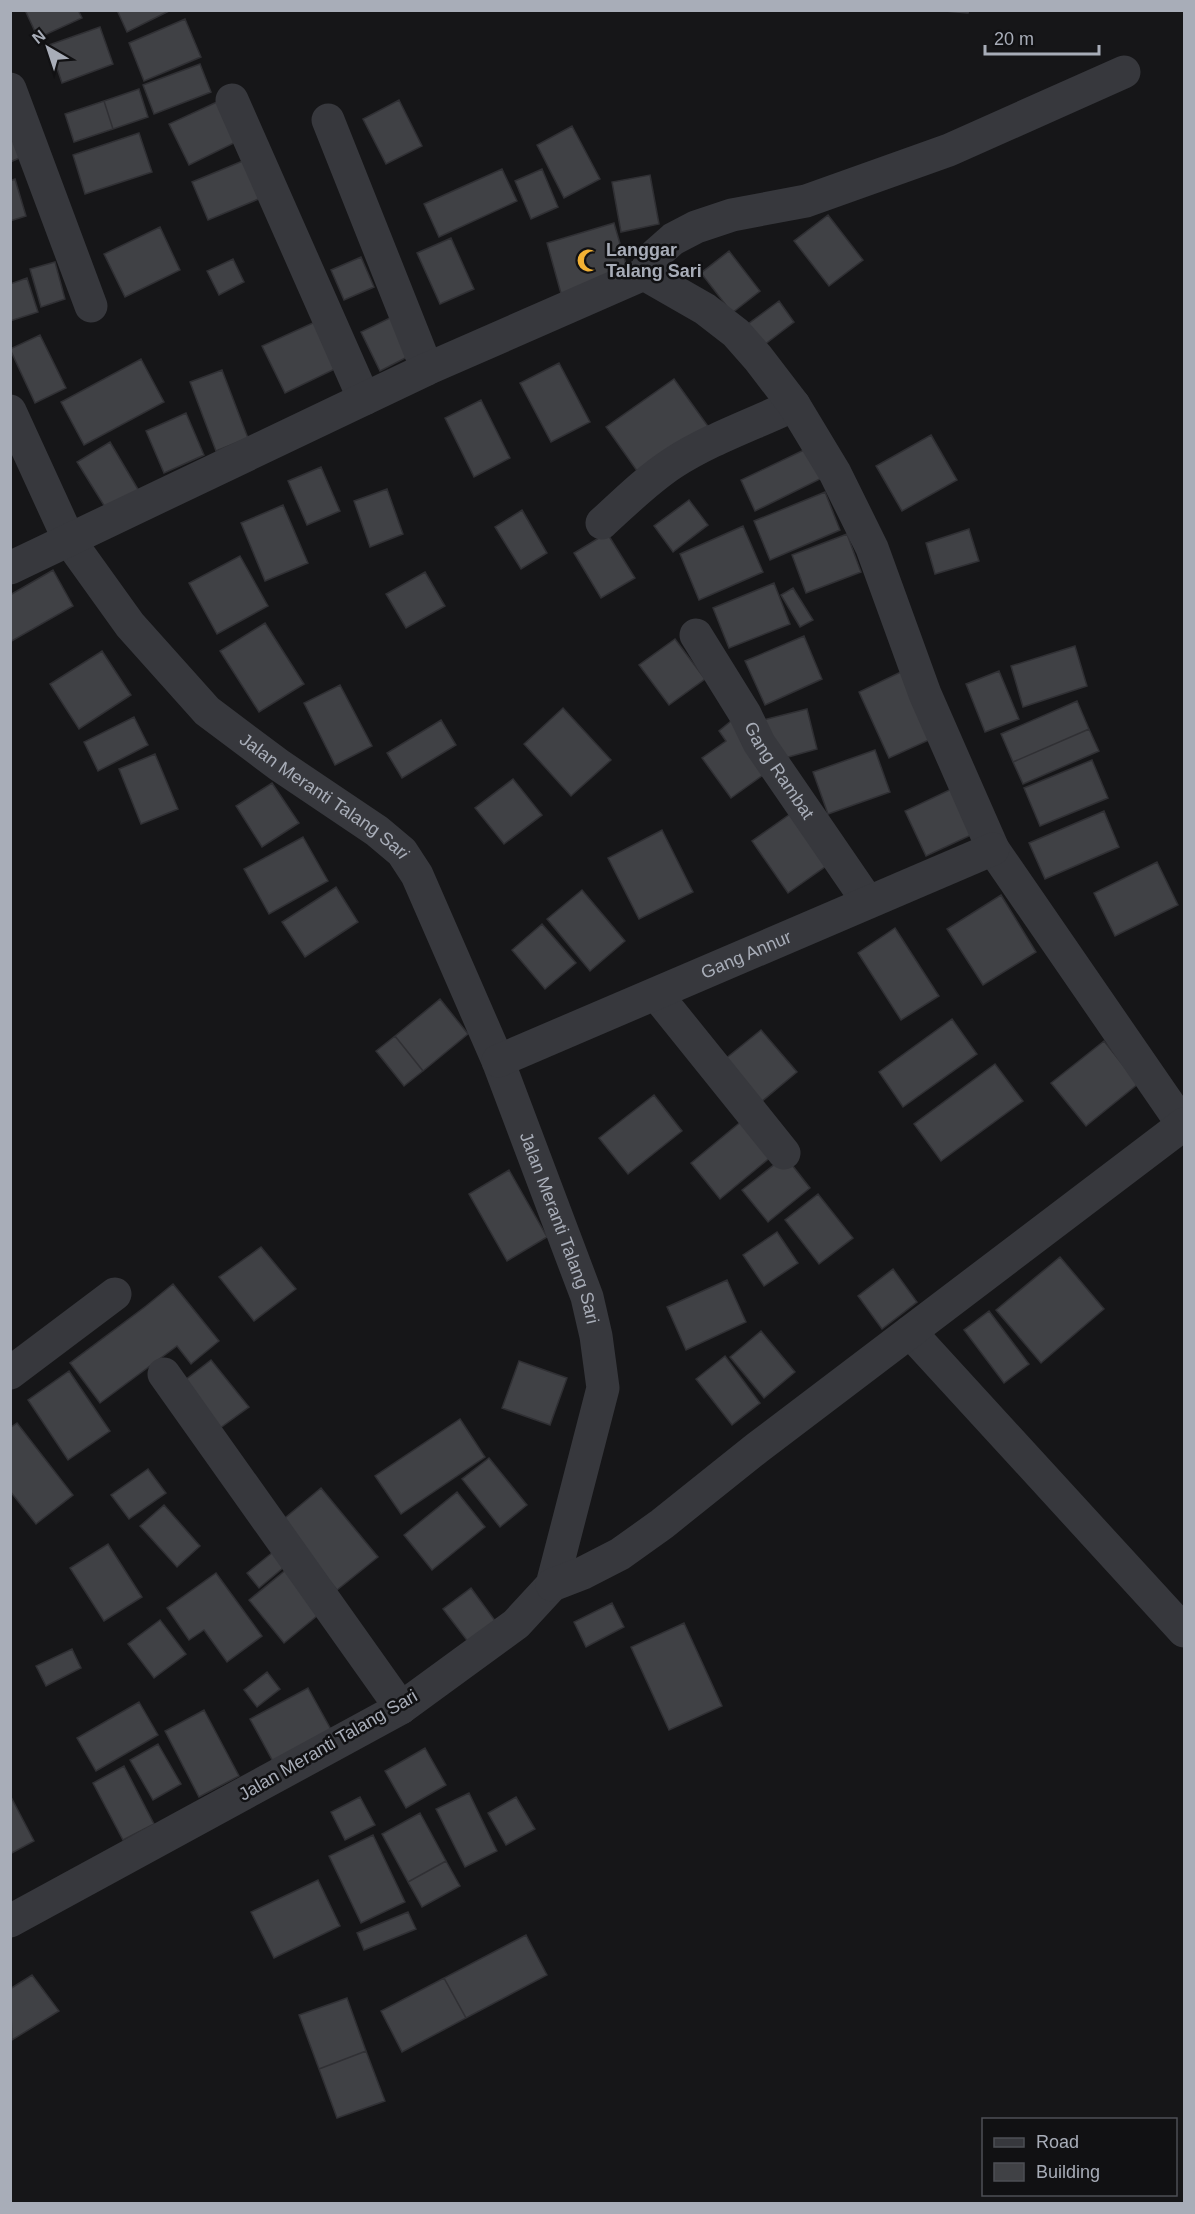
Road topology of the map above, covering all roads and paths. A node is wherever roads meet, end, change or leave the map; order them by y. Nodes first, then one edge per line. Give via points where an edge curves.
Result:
1 (1124, 72) dead end
2 (10, 89) edge
3 (232, 100) dead end
4 (328, 120) dead end
5 (644, 274) junction
6 (91, 306) dead end
7 (427, 369) junction
8 (364, 399) junction
9 (794, 405) junction
10 (10, 411) edge
11 (602, 523) dead end
12 (69, 540) junction
13 (10, 568) edge
14 (696, 635) dead end
15 (993, 849) junction
16 (868, 902) junction
17 (656, 994) junction
18 (498, 1061) junction
19 (1184, 1124) edge
20 (784, 1153) dead end
21 (116, 1294) dead end
22 (910, 1332) junction
23 (10, 1373) edge
24 (164, 1374) dead end
25 (552, 1585) junction
26 (1185, 1631) edge
27 (401, 1708) junction
28 (10, 1921) edge

1 - 5 street via 949,150 806,201 732,215 696,227 656,254
2 - 6 street
3 - 8 street
4 - 7 street
5 - 7 street
5 - 9 street via 705,309 736,333
7 - 8 street
8 - 12 street
9 - 11 street via 673,463
9 - 15 street via 835,473 872,548 925,694
10 - 12 street, Jalan Meranti Talang Sari
12 - 13 street
12 - 18 street, Jalan Meranti Talang Sari via 130,625 207,711 402,852 417,875
14 - 16 street, Gang Rambat via 759,743
15 - 16 street, Gang Annur
15 - 19 street
16 - 17 street, Gang Annur
17 - 18 street, Gang Annur
17 - 20 street
18 - 25 street, Jalan Meranti Talang Sari via 587,1297 602,1368 599,1407
19 - 22 street
21 - 23 street
22 - 25 street via 637,1542 583,1573
22 - 26 street
24 - 27 street
25 - 27 street, Jalan Meranti Talang Sari via 516,1624
27 - 28 street, Jalan Meranti Talang Sari

